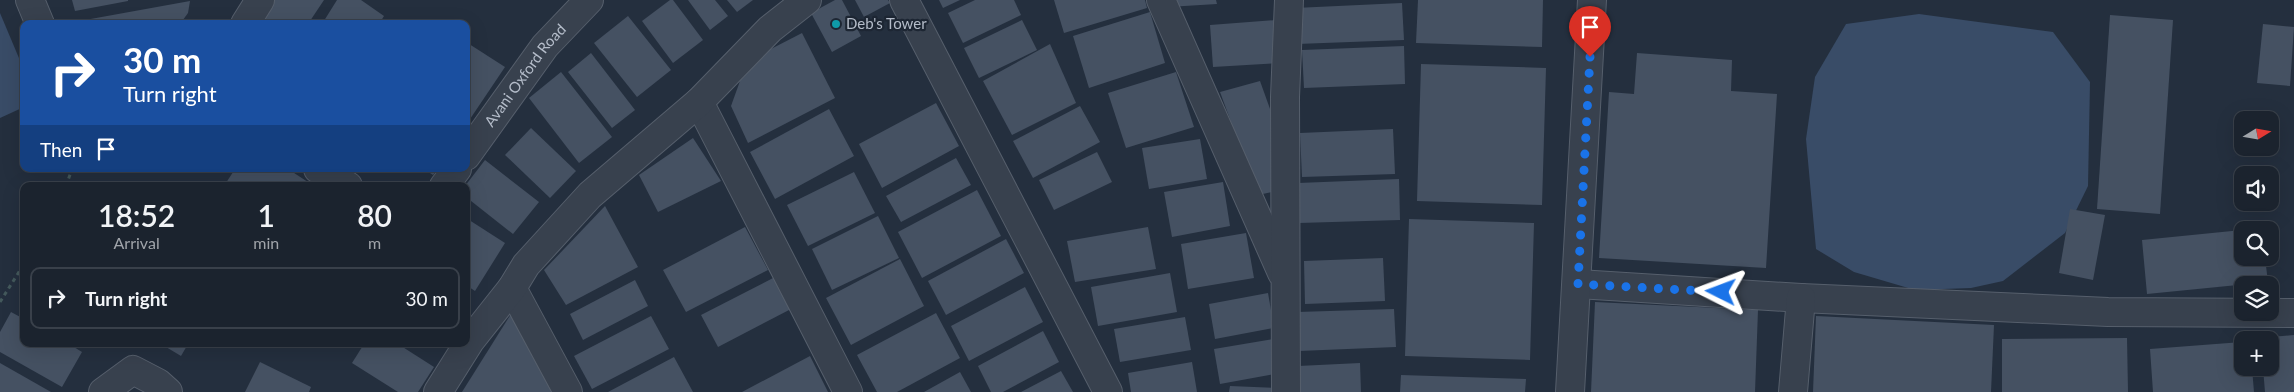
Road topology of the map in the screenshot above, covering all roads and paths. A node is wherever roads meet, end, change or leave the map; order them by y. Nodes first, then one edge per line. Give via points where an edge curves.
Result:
1 (30, 0) edge
2 (260, 0) edge
3 (589, 0) edge
4 (807, 0) edge
5 (904, 0) edge
6 (1161, 0) edge
7 (1289, 0) edge
8 (1592, 0) edge
9 (38, 20) edge
10 (248, 20) edge
11 (699, 102) junction
12 (470, 150) edge
13 (323, 172) edge
14 (455, 172) edge
15 (341, 182) edge
16 (447, 182) edge
17 (20, 270) edge
18 (1287, 283) junction
19 (1578, 284) junction
20 (512, 288) junction
21 (1801, 298) junction
22 (0, 302) edge
23 (2294, 314) edge
24 (470, 341) edge
25 (466, 347) edge
26 (103, 392) edge
27 (168, 392) edge
28 (438, 392) edge
29 (568, 392) edge
30 (848, 392) edge
31 (1108, 392) edge
32 (1286, 392) edge
33 (1570, 392) edge
34 (1793, 392) edge

1 - 9 street
2 - 10 street
3 - 12 street, Avani Oxford Road via 545,46
4 - 11 street via 770,29
5 - 31 street
6 - 18 street
7 - 18 street via 1284,97
8 - 19 street
11 - 20 street via 590,195 526,265
11 - 30 street
13 - 15 street
14 - 16 street
17 - 22 path
18 - 32 street
19 - 21 street
19 - 33 street
20 - 24 street
20 - 29 street
21 - 23 street via 2108,312
21 - 34 street
25 - 28 street
26 - 27 street via 132,370

